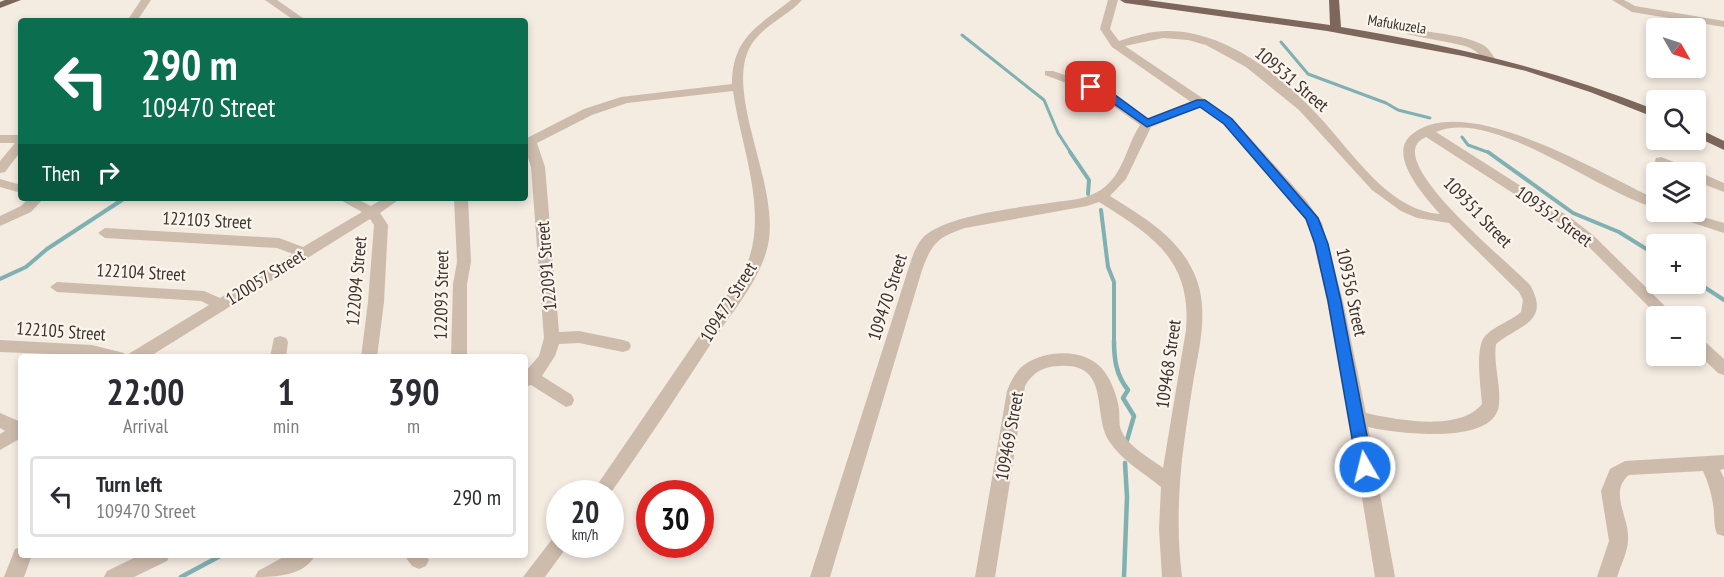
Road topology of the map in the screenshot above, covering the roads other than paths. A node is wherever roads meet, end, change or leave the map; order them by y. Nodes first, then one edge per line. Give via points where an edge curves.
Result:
1 (16, 0) edge
2 (146, 0) edge
3 (270, 0) edge
4 (797, 0) edge
5 (1113, 0) edge
6 (1125, 0) edge
7 (1334, 0) edge
8 (1617, 0) edge
9 (1140, 1) edge
10 (0, 5) edge
11 (134, 18) edge
12 (297, 18) edge
13 (1724, 24) edge
14 (1336, 31) junction
15 (1411, 32) dead end
16 (1446, 32) dead end
17 (1464, 43) junction
18 (1116, 45) junction
19 (1484, 48) junction
20 (1048, 73) dead end
21 (739, 87) junction
22 (1201, 102) junction
23 (1646, 110) edge
24 (1147, 124) junction
25 (1427, 132) junction
26 (1706, 137) edge
27 (0, 139) edge
28 (18, 141) edge
29 (528, 143) edge
30 (18, 145) edge
31 (1724, 146) edge
32 (0, 169) edge
33 (1706, 181) edge
34 (0, 183) edge
35 (18, 188) edge
36 (1724, 188) edge
37 (1101, 197) junction
38 (1646, 199) edge
39 (34, 201) edge
40 (350, 201) edge
41 (389, 201) edge
42 (461, 201) edge
43 (371, 212) junction
44 (1454, 219) junction
45 (0, 222) edge
46 (1702, 222) edge
47 (1721, 229) edge
48 (105, 233) dead end
49 (304, 253) junction
50 (57, 287) dead end
51 (221, 305) junction
52 (1657, 306) edge
53 (552, 338) junction
54 (0, 346) edge
55 (622, 346) dead end
56 (1706, 352) edge
57 (105, 354) edge
58 (141, 354) edge
59 (369, 354) edge
60 (459, 354) edge
61 (1724, 369) edge
62 (528, 379) edge
63 (566, 400) dead end
64 (1358, 418) junction
65 (0, 420) edge
66 (18, 429) edge
67 (18, 431) edge
68 (0, 442) edge
69 (1716, 464) edge
70 (610, 480) edge
71 (1172, 484) junction
72 (1724, 528) edge
73 (21, 558) edge
74 (299, 558) edge
75 (549, 558) edge
76 (134, 561) edge
77 (14, 577) edge
78 (114, 577) edge
79 (266, 577) edge
80 (533, 577) edge
81 (820, 577) edge
82 (985, 577) edge
83 (1172, 577) edge
84 (1385, 577) edge
85 (1607, 577) edge

1 - 10 main road
2 - 11 street
3 - 12 street
4 - 21 street, 109472 Street via 744,47 738,60
5 - 18 street via 1105,29
6 - 9 main road, Mafukuzela
7 - 14 main road
8 - 13 street via 1632,9
9 - 14 main road, Mafukuzela
14 - 19 main road, Mafukuzela
15 - 17 street
16 - 17 street
17 - 19 street
18 - 22 street, 109356 Street
18 - 44 street, 109531 Street via 1148,36 1182,35 1232,54 1302,106 1351,163 1394,200 1421,215
19 - 23 main road, Mafukuzela
20 - 24 street via 1102,92
21 - 29 street via 625,100 588,112
21 - 70 street, 109472 Street via 760,200 761,245 755,263 729,305
22 - 24 street
22 - 64 street, 109356 Street via 1228,122 1317,226
24 - 37 street, 109470 Street via 1121,179
25 - 38 street via 1446,125 1501,133
25 - 44 street, 109351 Street via 1410,142 1412,164
25 - 52 street, 109352 Street via 1566,221
26 - 31 main road
27 - 28 street
29 - 53 street, 122091 Street via 538,168
30 - 32 street
33 - 36 street
34 - 35 street
37 - 71 street, 109468 Street via 1159,237 1173,251 1189,278 1194,331
37 - 81 street, 109470 Street via 953,226 926,243 911,280
39 - 45 street
40 - 43 street
41 - 43 street, 120057 Street
42 - 60 street, 122093 Street via 464,262 459,284
43 - 49 street, 120057 Street
43 - 59 street, 122094 Street via 381,225
44 - 64 street, 109351 Street via 1531,297 1527,317 1489,341 1491,406 1477,421 1422,427 1397,427
46 - 47 street
48 - 49 street, 122103 Street via 279,243
49 - 51 street, 120057 Street
50 - 51 street, 122104 Street via 204,296
51 - 58 street, 120057 Street
53 - 55 street via 588,338
53 - 62 street, 122091 Street via 547,357
54 - 57 street, 122105 Street
56 - 61 street
62 - 63 street
64 - 84 street, 109356 Street
65 - 66 street
67 - 68 street
69 - 72 street
69 - 85 street via 1625,468 1617,473 1612,479 1611,493 1619,536
71 - 82 street, 109469 Street via 1116,438 1106,389 1101,375 1093,368 1059,360 1030,368 1015,391
71 - 83 street, 109468 Street via 1168,520
73 - 77 street
74 - 79 street
75 - 80 street
76 - 78 street

